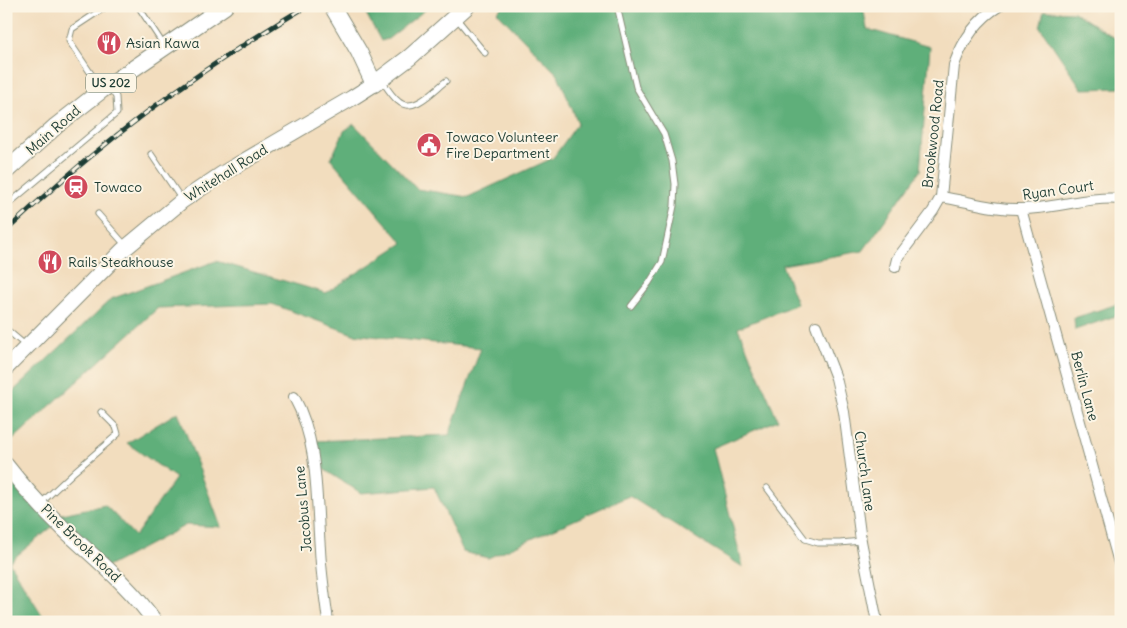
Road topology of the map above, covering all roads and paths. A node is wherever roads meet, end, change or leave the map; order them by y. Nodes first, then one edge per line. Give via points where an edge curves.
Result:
1 (107, 6) edge
2 (138, 6) edge
3 (225, 6) edge
4 (332, 6) edge
5 (467, 6) edge
6 (617, 6) edge
7 (999, 6) edge
8 (455, 17) junction
9 (164, 47) junction
10 (485, 53) dead end
11 (377, 81) junction
12 (446, 81) dead end
13 (105, 88) junction
14 (151, 154) dead end
15 (6, 171) edge
16 (941, 197) junction
17 (1121, 199) edge
18 (182, 201) junction
19 (6, 206) edge
20 (1021, 209) junction
21 (98, 214) dead end
22 (127, 247) junction
23 (895, 267) dead end
24 (631, 306) dead end
25 (816, 326) dead end
26 (6, 329) edge
27 (27, 346) junction
28 (6, 368) edge
29 (294, 397) dead end
30 (101, 412) dead end
31 (6, 465) edge
32 (767, 488) dead end
33 (40, 504) junction
34 (860, 541) junction
35 (1121, 570) edge
36 (155, 622) edge
37 (328, 622) edge
38 (877, 622) edge

1 - 13 lane via 72,29 70,40
2 - 9 lane
3 - 9 main road, Main Road / US 202
4 - 11 main road
5 - 8 main road, Whitehall Road
6 - 24 lane via 636,87 664,134 675,184 674,206 662,262
7 - 16 street, Brookwood Road via 977,23 954,65
8 - 10 lane
8 - 11 main road, Whitehall Road
9 - 13 main road, Main Road / US 202
11 - 12 lane via 398,102 415,105
11 - 18 street, Whitehall Road
13 - 15 main road, Main Road / US 202
13 - 19 lane via 116,96 117,113
14 - 18 lane
16 - 20 street, Ryan Court
16 - 23 street, Brookwood Road
17 - 20 street, Ryan Court via 1103,198
18 - 22 street, Whitehall Road
20 - 35 street, Berlin Lane
21 - 22 lane
22 - 27 street, Whitehall Road
25 - 34 street, Church Lane via 836,378 844,412
26 - 27 lane
27 - 28 street, Whitehall Road
29 - 37 street, Jacobus Lane via 308,429 315,472
30 - 33 lane via 116,427 118,434
31 - 33 street, Pine Brook Road
32 - 34 lane via 805,539 818,543
33 - 36 street, Pine Brook Road via 132,593
34 - 38 street, Church Lane

